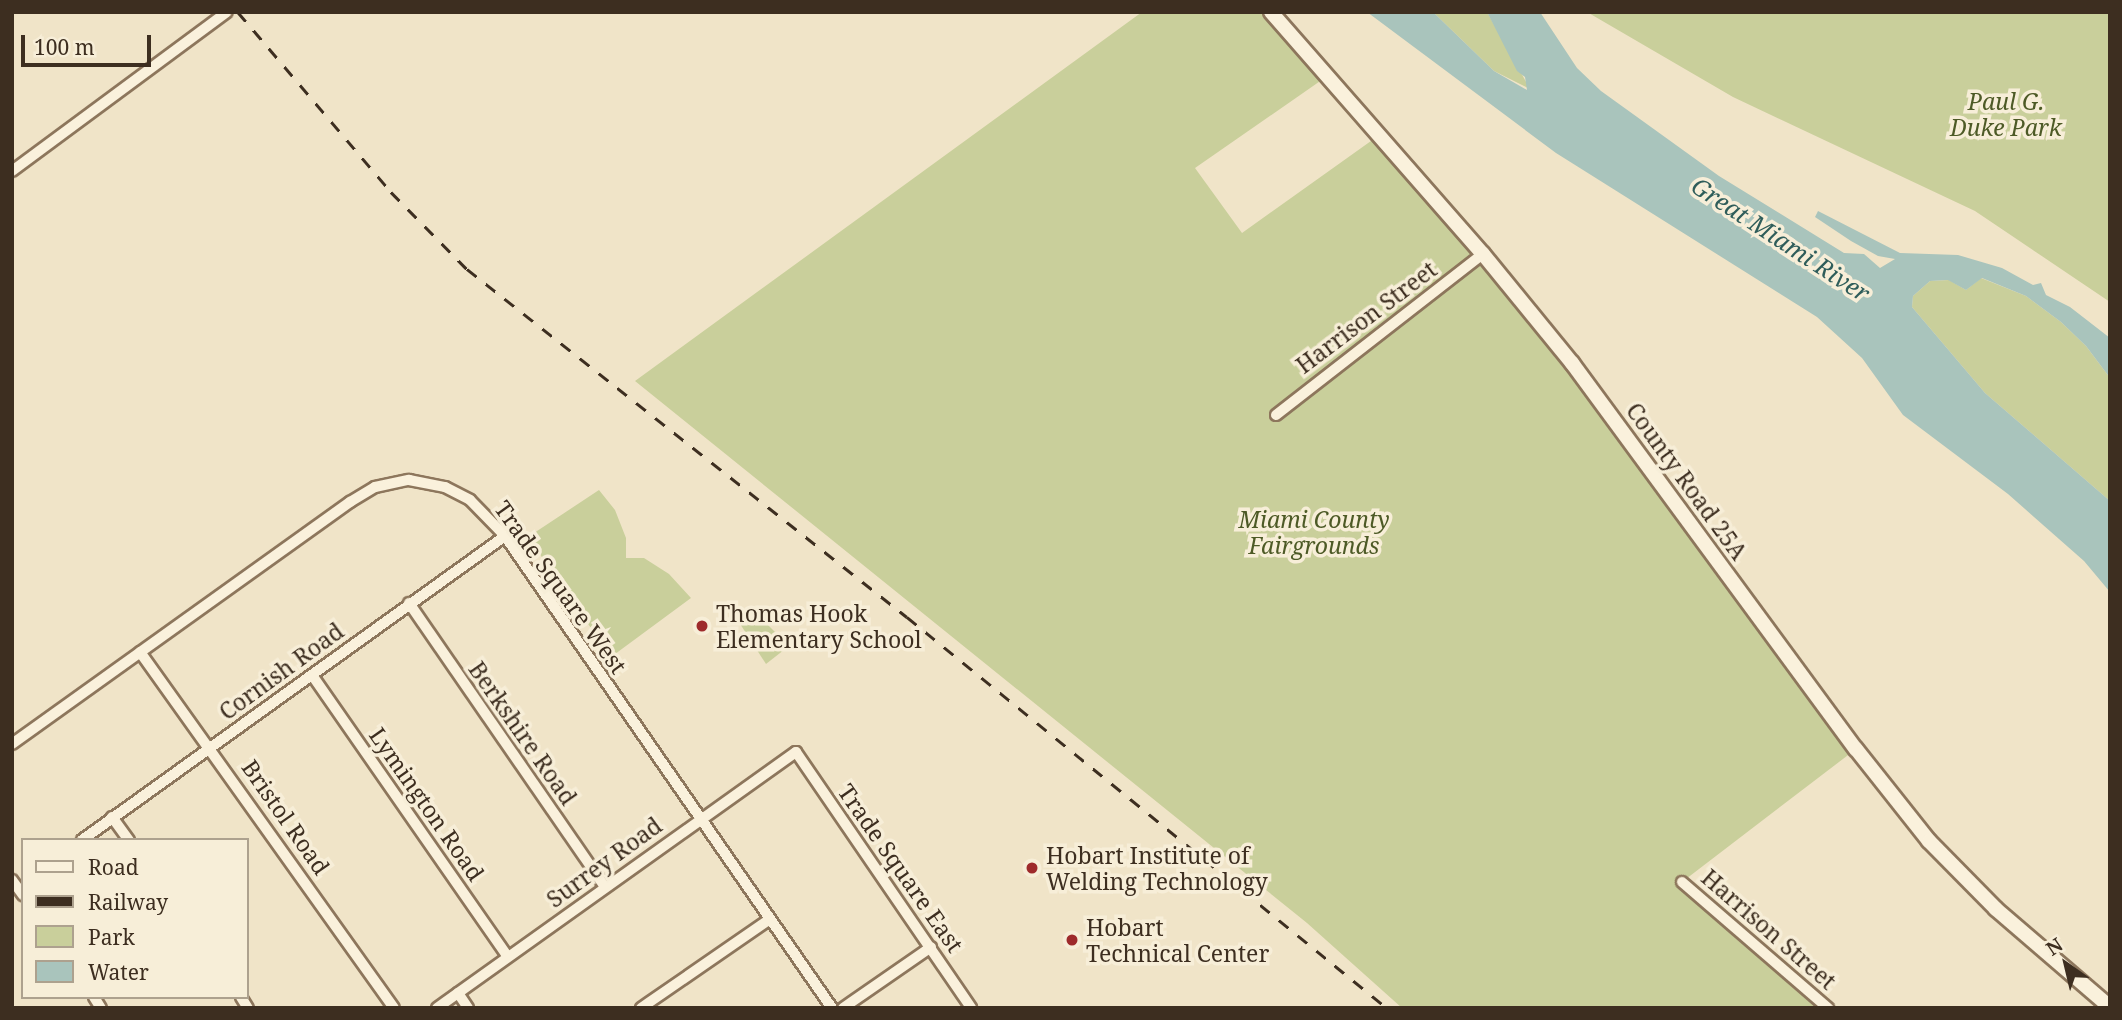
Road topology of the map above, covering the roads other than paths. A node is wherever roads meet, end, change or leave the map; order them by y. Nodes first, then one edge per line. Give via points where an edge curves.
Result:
1 (226, 12) edge
2 (1271, 12) edge
3 (12, 171) edge
4 (1483, 254) junction
5 (1276, 415) dead end
6 (505, 536) junction
7 (408, 603) junction
8 (140, 652) junction
9 (312, 675) junction
10 (12, 744) edge
11 (212, 747) junction
12 (796, 751) joint
13 (112, 817) junction
14 (699, 819) junction
15 (85, 838) edge
16 (128, 838) edge
17 (1682, 882) dead end
18 (604, 886) junction
19 (767, 921) junction
20 (931, 947) junction
21 (508, 957) junction
22 (458, 993) junction
23 (2110, 1007) edge
24 (394, 1008) edge
25 (437, 1008) edge
26 (468, 1008) edge
27 (640, 1008) edge
28 (832, 1008) edge
29 (843, 1008) edge
30 (971, 1008) edge
31 (1828, 1008) edge

1 - 3 street
2 - 4 main road, County Road 25A
4 - 5 street, Harrison Street
4 - 23 main road, County Road 25A via 1572,363 1929,841 1996,909
6 - 7 street, Cornish Road
6 - 8 street, Trade Square West via 470,500 445,487 408,480 375,487
6 - 14 street, Trade Square West
7 - 9 street, Cornish Road
7 - 18 street, Berkshire Road
8 - 10 street, Trade Square West
8 - 11 street, Bristol Road
9 - 11 street, Cornish Road
9 - 21 street, Lymington Road
11 - 13 street, Cornish Road
11 - 24 street, Bristol Road
12 - 14 street, Surrey Road
12 - 20 street, Trade Square East
13 - 15 street, Cornish Road
13 - 16 street
14 - 18 street, Surrey Road
14 - 19 street, Trade Square West
17 - 31 street, Harrison Street
18 - 21 street, Surrey Road
19 - 27 street
19 - 28 street, Trade Square West
20 - 29 street
20 - 30 street, Trade Square East
21 - 22 street, Surrey Road
22 - 25 street, Surrey Road
22 - 26 street

